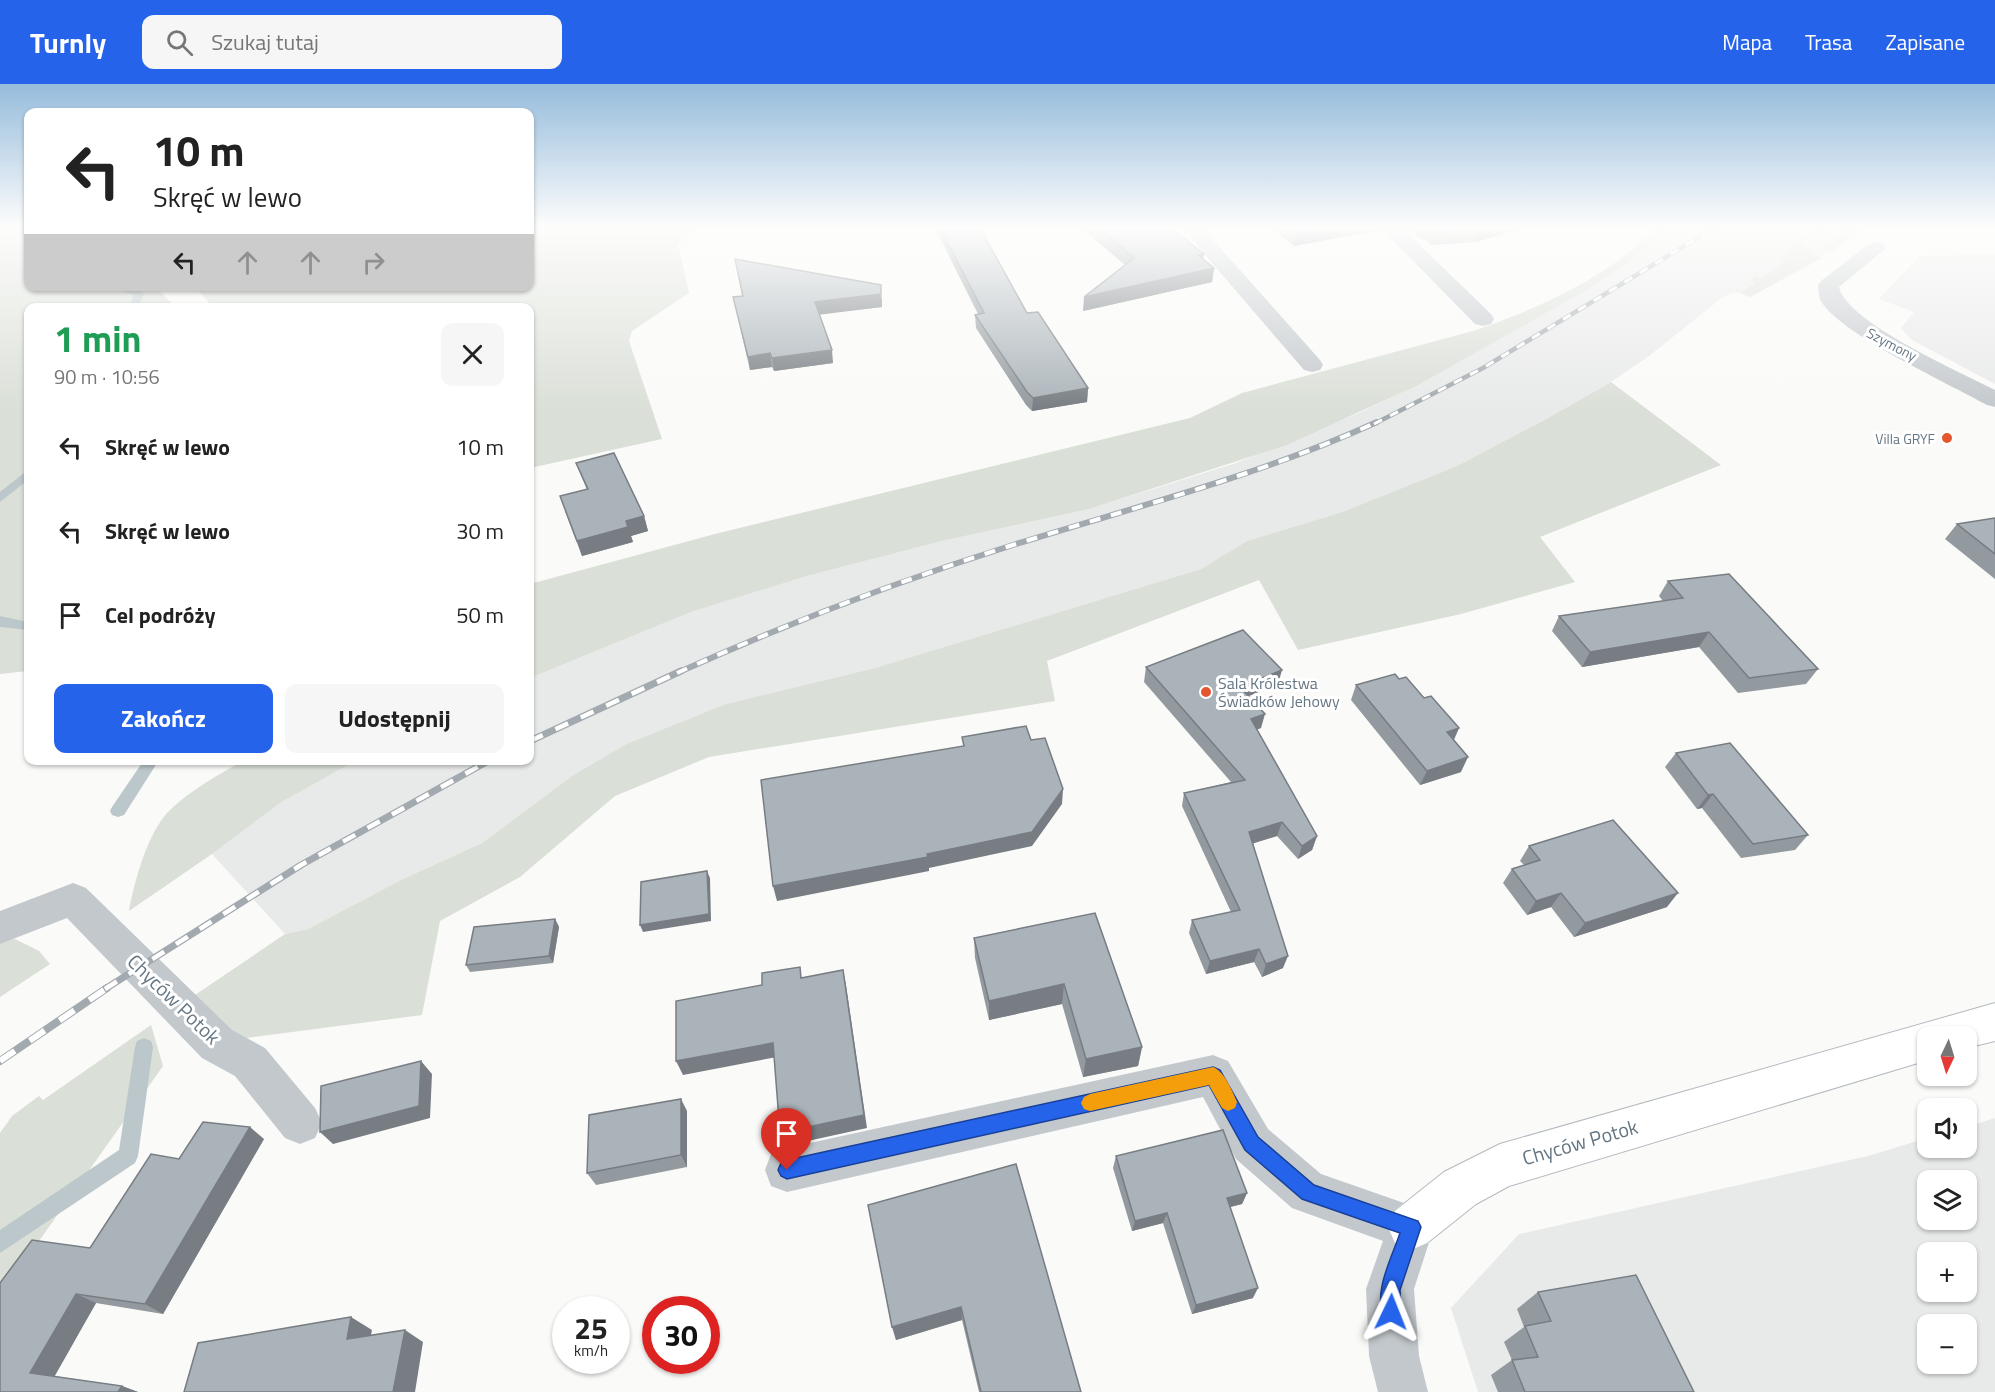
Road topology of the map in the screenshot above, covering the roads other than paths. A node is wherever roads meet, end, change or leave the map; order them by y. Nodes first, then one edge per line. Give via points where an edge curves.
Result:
1 (1246, 289) edge
2 (1453, 289) edge
3 (1828, 289) edge
4 (1483, 319) dead end
5 (1312, 365) dead end
6 (1995, 400) edge
7 (0, 928) edge
8 (1995, 1022) edge
9 (1977, 1027) edge
10 (1917, 1044) edge
11 (300, 1124) dead end
12 (787, 1170) dead end
13 (1412, 1227) junction
14 (1403, 1392) edge

1 - 5 street
2 - 4 street
3 - 6 street, Szymony via 1833,303 1869,332
7 - 11 street, Chyców Potok via 73,899 217,1044 250,1062
8 - 9 street
10 - 13 street, Chyców Potok via 1500,1166 1460,1188
12 - 13 street via 1213,1076 1252,1144 1308,1192
13 - 14 street via 1390,1290 1394,1356

